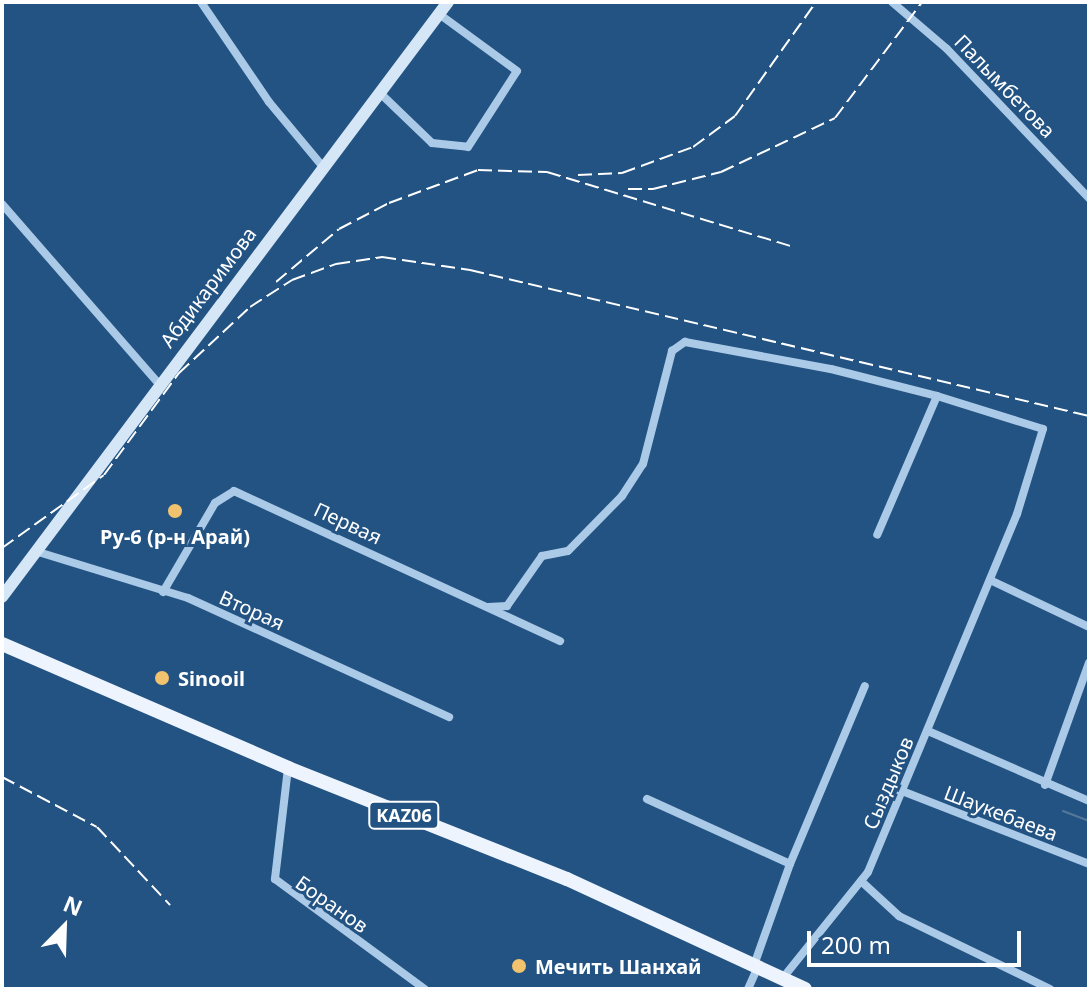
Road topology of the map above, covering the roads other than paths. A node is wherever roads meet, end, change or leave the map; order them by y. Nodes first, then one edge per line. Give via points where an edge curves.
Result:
1 (201, 2) edge
2 (448, 2) edge
3 (892, 2) edge
4 (439, 14) junction
5 (380, 93) junction
6 (324, 168) junction
7 (1089, 198) edge
8 (2, 204) edge
9 (159, 384) junction
10 (937, 396) junction
11 (877, 535) dead end
12 (35, 551) junction
13 (990, 580) junction
14 (163, 592) junction
15 (2, 597) edge
16 (488, 607) junction
17 (1089, 627) edge
18 (560, 641) dead end
19 (2, 644) edge
20 (1089, 663) edge
21 (865, 686) dead end
22 (449, 717) dead end
23 (928, 731) junction
24 (288, 768) junction
25 (1045, 785) junction
26 (902, 791) junction
27 (647, 799) dead end
28 (1089, 801) edge
29 (790, 864) junction
30 (1089, 864) edge
31 (861, 881) junction
32 (756, 966) junction
33 (782, 979) junction
34 (425, 989) edge
35 (748, 989) edge
36 (805, 989) edge
37 (1050, 989) edge

1 - 6 street via 269,102
2 - 4 main road, Абдикаримова
3 - 7 street, Палымбетова via 947,49
4 - 5 main road, Абдикаримова
4 - 5 street via 517,71 468,147 432,143
5 - 6 main road, Абдикаримова
6 - 9 main road, Абдикаримова
8 - 9 street
9 - 12 main road, Абдикаримова
10 - 11 street
10 - 13 street, Сыздыков via 1043,429 1037,462
10 - 16 street via 685,342 672,351 643,464 622,496 568,551 542,556 507,606
12 - 14 street, Вторая
12 - 15 main road, Абдикаримова
13 - 17 street
13 - 23 street, Сыздыков
14 - 16 street, Первая via 215,503 234,491
14 - 22 street, Вторая via 188,598
16 - 18 street, Первая
19 - 24 main road, KАZ06
20 - 25 street
21 - 29 street
23 - 25 street
23 - 26 street, Сыздыков
24 - 32 main road, KАZ06 via 567,879
24 - 34 street, Боранов via 275,879
25 - 28 street
26 - 30 street, Шаукебаева
26 - 31 street, Сыздыков
27 - 29 street
29 - 32 street
31 - 33 street, Сыздыков
31 - 37 street via 899,916
32 - 33 main road, KАZ06
32 - 35 street
33 - 36 main road, KАZ06

